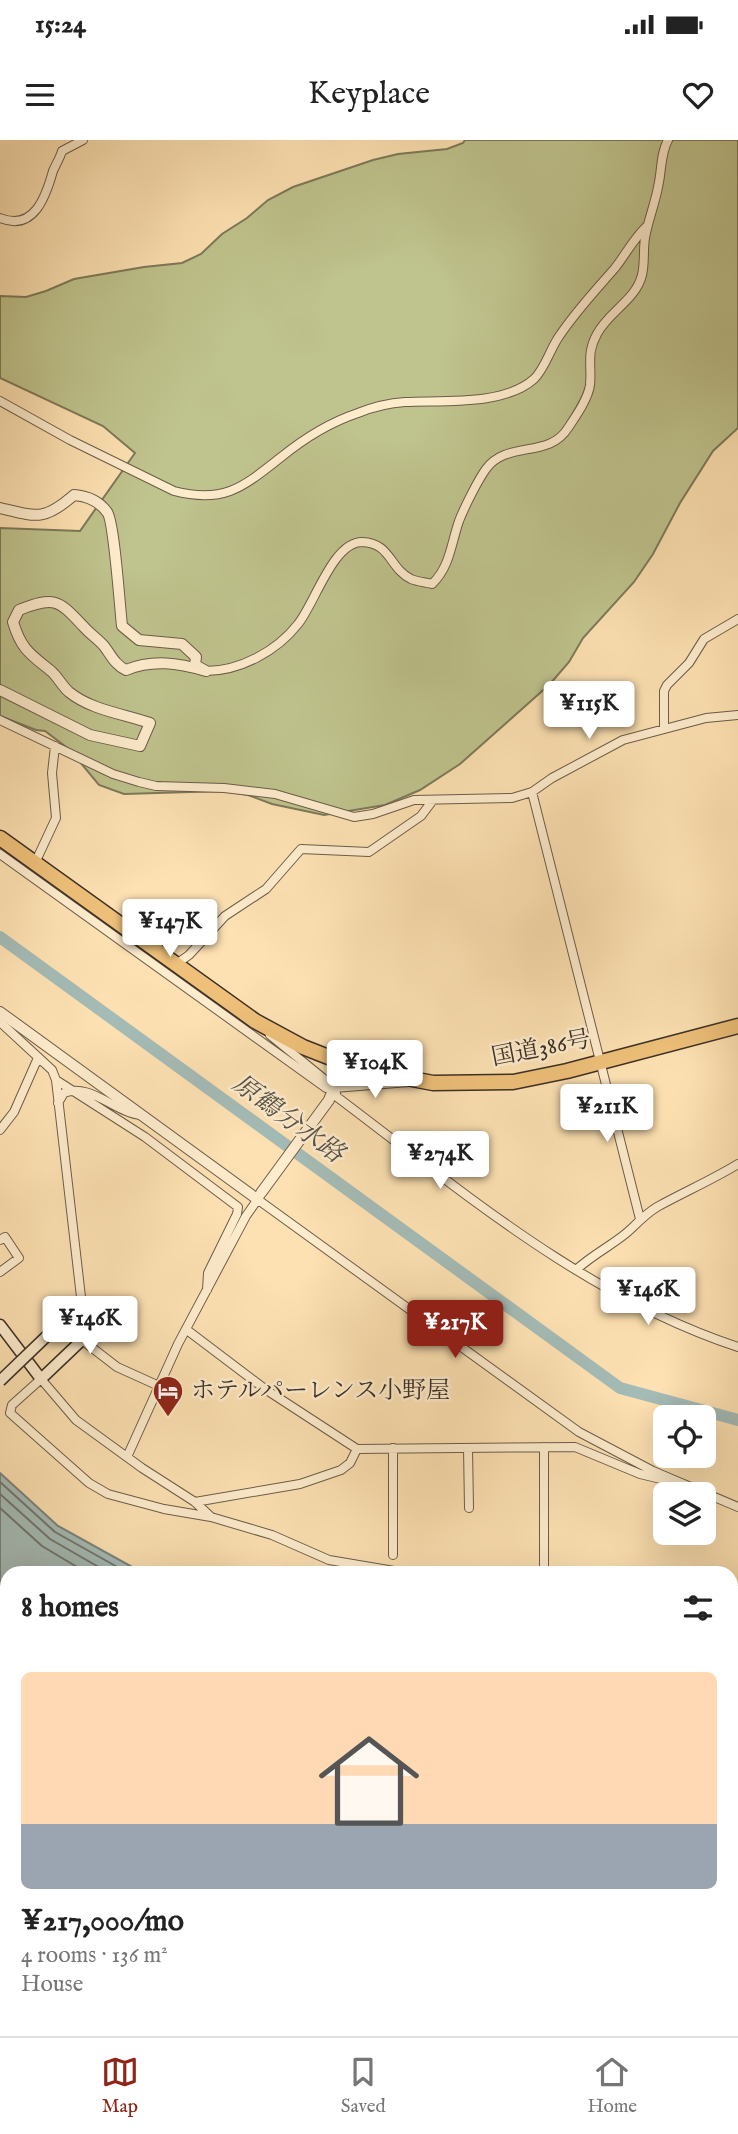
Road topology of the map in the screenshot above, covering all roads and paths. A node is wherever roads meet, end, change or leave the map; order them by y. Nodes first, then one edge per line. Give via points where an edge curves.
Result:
1 (83, 140) edge
2 (668, 140) edge
3 (0, 218) edge
4 (647, 226) junction
5 (0, 401) edge
6 (0, 508) edge
7 (738, 619) edge
8 (206, 671) junction
9 (0, 690) edge
10 (738, 715) edge
11 (0, 720) edge
12 (664, 728) junction
13 (55, 746) junction
14 (532, 792) junction
15 (433, 800) junction
16 (0, 838) edge
17 (0, 854) edge
18 (35, 863) junction
19 (175, 965) junction
20 (0, 1012) edge
21 (255, 1021) junction
22 (0, 1022) edge
23 (738, 1026) edge
24 (40, 1060) junction
25 (600, 1062) junction
26 (56, 1080) junction
27 (413, 1081) junction
28 (334, 1087) junction
29 (70, 1091) junction
30 (58, 1103) junction
31 (144, 1115) junction
32 (0, 1130) edge
33 (738, 1164) edge
34 (259, 1196) junction
35 (640, 1219) junction
36 (0, 1240) edge
37 (576, 1270) junction
38 (0, 1272) edge
39 (207, 1290) junction
40 (79, 1317) junction
41 (0, 1325) edge
42 (187, 1330) junction
43 (82, 1340) junction
44 (738, 1347) edge
45 (41, 1379) junction
46 (0, 1381) edge
47 (159, 1386) junction
48 (544, 1447) junction
49 (393, 1448) junction
50 (468, 1448) junction
51 (357, 1449) junction
52 (127, 1457) junction
53 (676, 1482) joint
54 (716, 1498) edge
55 (195, 1502) junction
56 (738, 1507) edge
57 (469, 1508) dead end
58 (211, 1517) junction
59 (393, 1555) dead end
60 (365, 1566) edge
61 (544, 1566) edge

1 - 3 street via 62,151 42,204 31,215 20,220
2 - 4 street
4 - 5 street via 575,314 536,378 520,388 483,398 403,402 355,414 314,434 233,492 192,496 174,491
4 - 8 street via 641,280 592,343 590,387 568,429 557,442 508,453 486,469 462,514 441,575 432,584 410,578 382,547 357,542 340,553 308,611 280,643 241,665
6 - 8 street via 40,515 54,512 74,495 87,496 108,512 122,626 139,640 181,644 196,657 195,665
7 - 12 street via 704,639 667,685
8 - 9 street via 157,662 126,670 68,608 52,601 19,610 13,621 17,636 32,658 70,692 150,723 140,746 90,735
10 - 12 street
11 - 13 street
12 - 14 street via 623,740
13 - 15 street via 139,782 267,792 354,817 403,802
13 - 18 street via 56,818
14 - 15 street via 512,798
14 - 25 street
15 - 19 street via 421,816 369,852 300,849 265,889 225,916
16 - 18 highway, 国道386号
17 - 28 street via 326,1088
18 - 19 highway, 国道386号
19 - 21 highway, 国道386号
20 - 31 street
21 - 27 highway, 国道386号 via 342,1063
21 - 28 street
22 - 24 street
23 - 25 highway, 国道386号
24 - 26 street
24 - 32 street via 15,1112
25 - 27 highway, 国道386号 via 513,1082
25 - 35 street
26 - 29 street
26 - 30 street
27 - 28 street
28 - 34 street
28 - 37 street via 337,1097 529,1242
29 - 30 street
29 - 31 street via 82,1091 131,1114
29 - 39 street via 145,1137 238,1207 208,1273
30 - 40 street via 81,1297
31 - 34 street
33 - 35 street
34 - 39 street
34 - 53 street via 579,1432
35 - 37 street
36 - 38 street via 5,1237 19,1258
37 - 44 street via 667,1320
39 - 42 street
40 - 43 main road
40 - 46 main road, bridge via 70,1316
41 - 45 main road
42 - 47 street
42 - 51 street via 265,1389
43 - 45 main road
43 - 47 street via 117,1367
45 - 52 street via 76,1420
45 - 58 street via 12,1405 10,1413 89,1483 108,1494
47 - 52 street
48 - 50 street
48 - 53 street via 575,1447 640,1474
48 - 61 street
49 - 50 street
49 - 51 street
49 - 59 street
50 - 57 street
51 - 55 street via 341,1470 300,1484
52 - 55 street
54 - 56 street
55 - 58 street
58 - 60 street via 272,1535 329,1560

